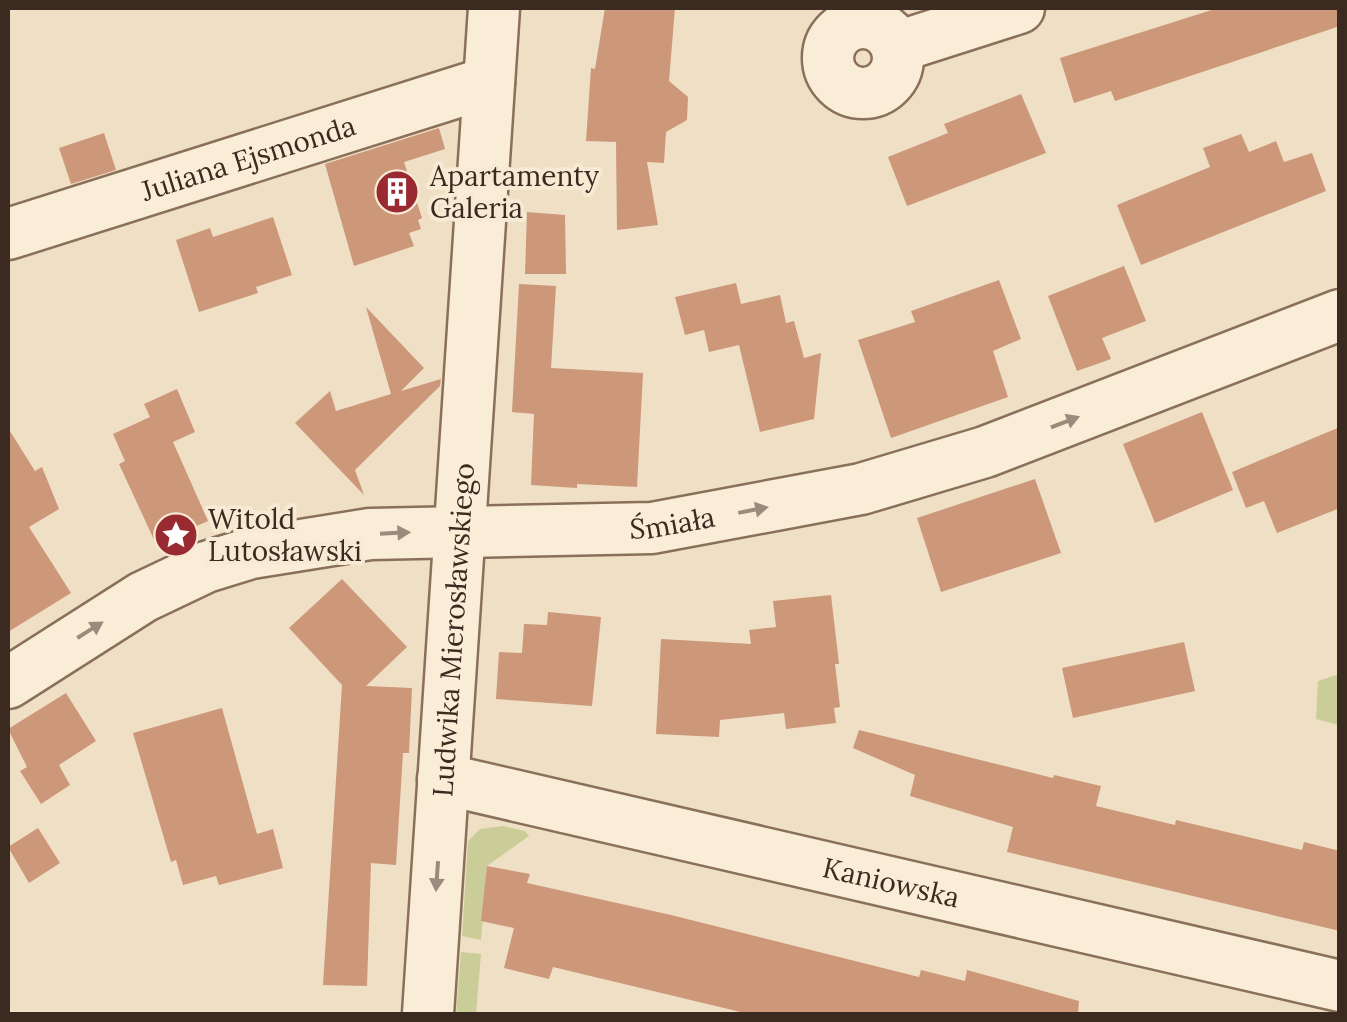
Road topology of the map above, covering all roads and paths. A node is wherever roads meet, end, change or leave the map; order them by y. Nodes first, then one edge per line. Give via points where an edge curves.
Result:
1 (494, 8) edge
2 (1019, 8) edge
3 (896, 47) dead end
4 (490, 82) junction
5 (8, 234) edge
6 (1340, 315) edge
7 (461, 530) junction
8 (8, 683) edge
9 (443, 779) junction
10 (1340, 986) edge
11 (428, 1014) edge

1 - 4 street, Ludwika Mierosławskiego
2 - 3 street
4 - 5 street, Juliana Ejsmonda
4 - 7 street, Ludwika Mierosławskiego
7 -> 6 street, Śmiała via 652,528 862,489 985,452
8 -> 7 street, Śmiała via 143,597 206,567 296,544
7 - 9 street, Ludwika Mierosławskiego
9 - 10 street, Kaniowska
9 -> 11 street, Ludwika Mierosławskiego

